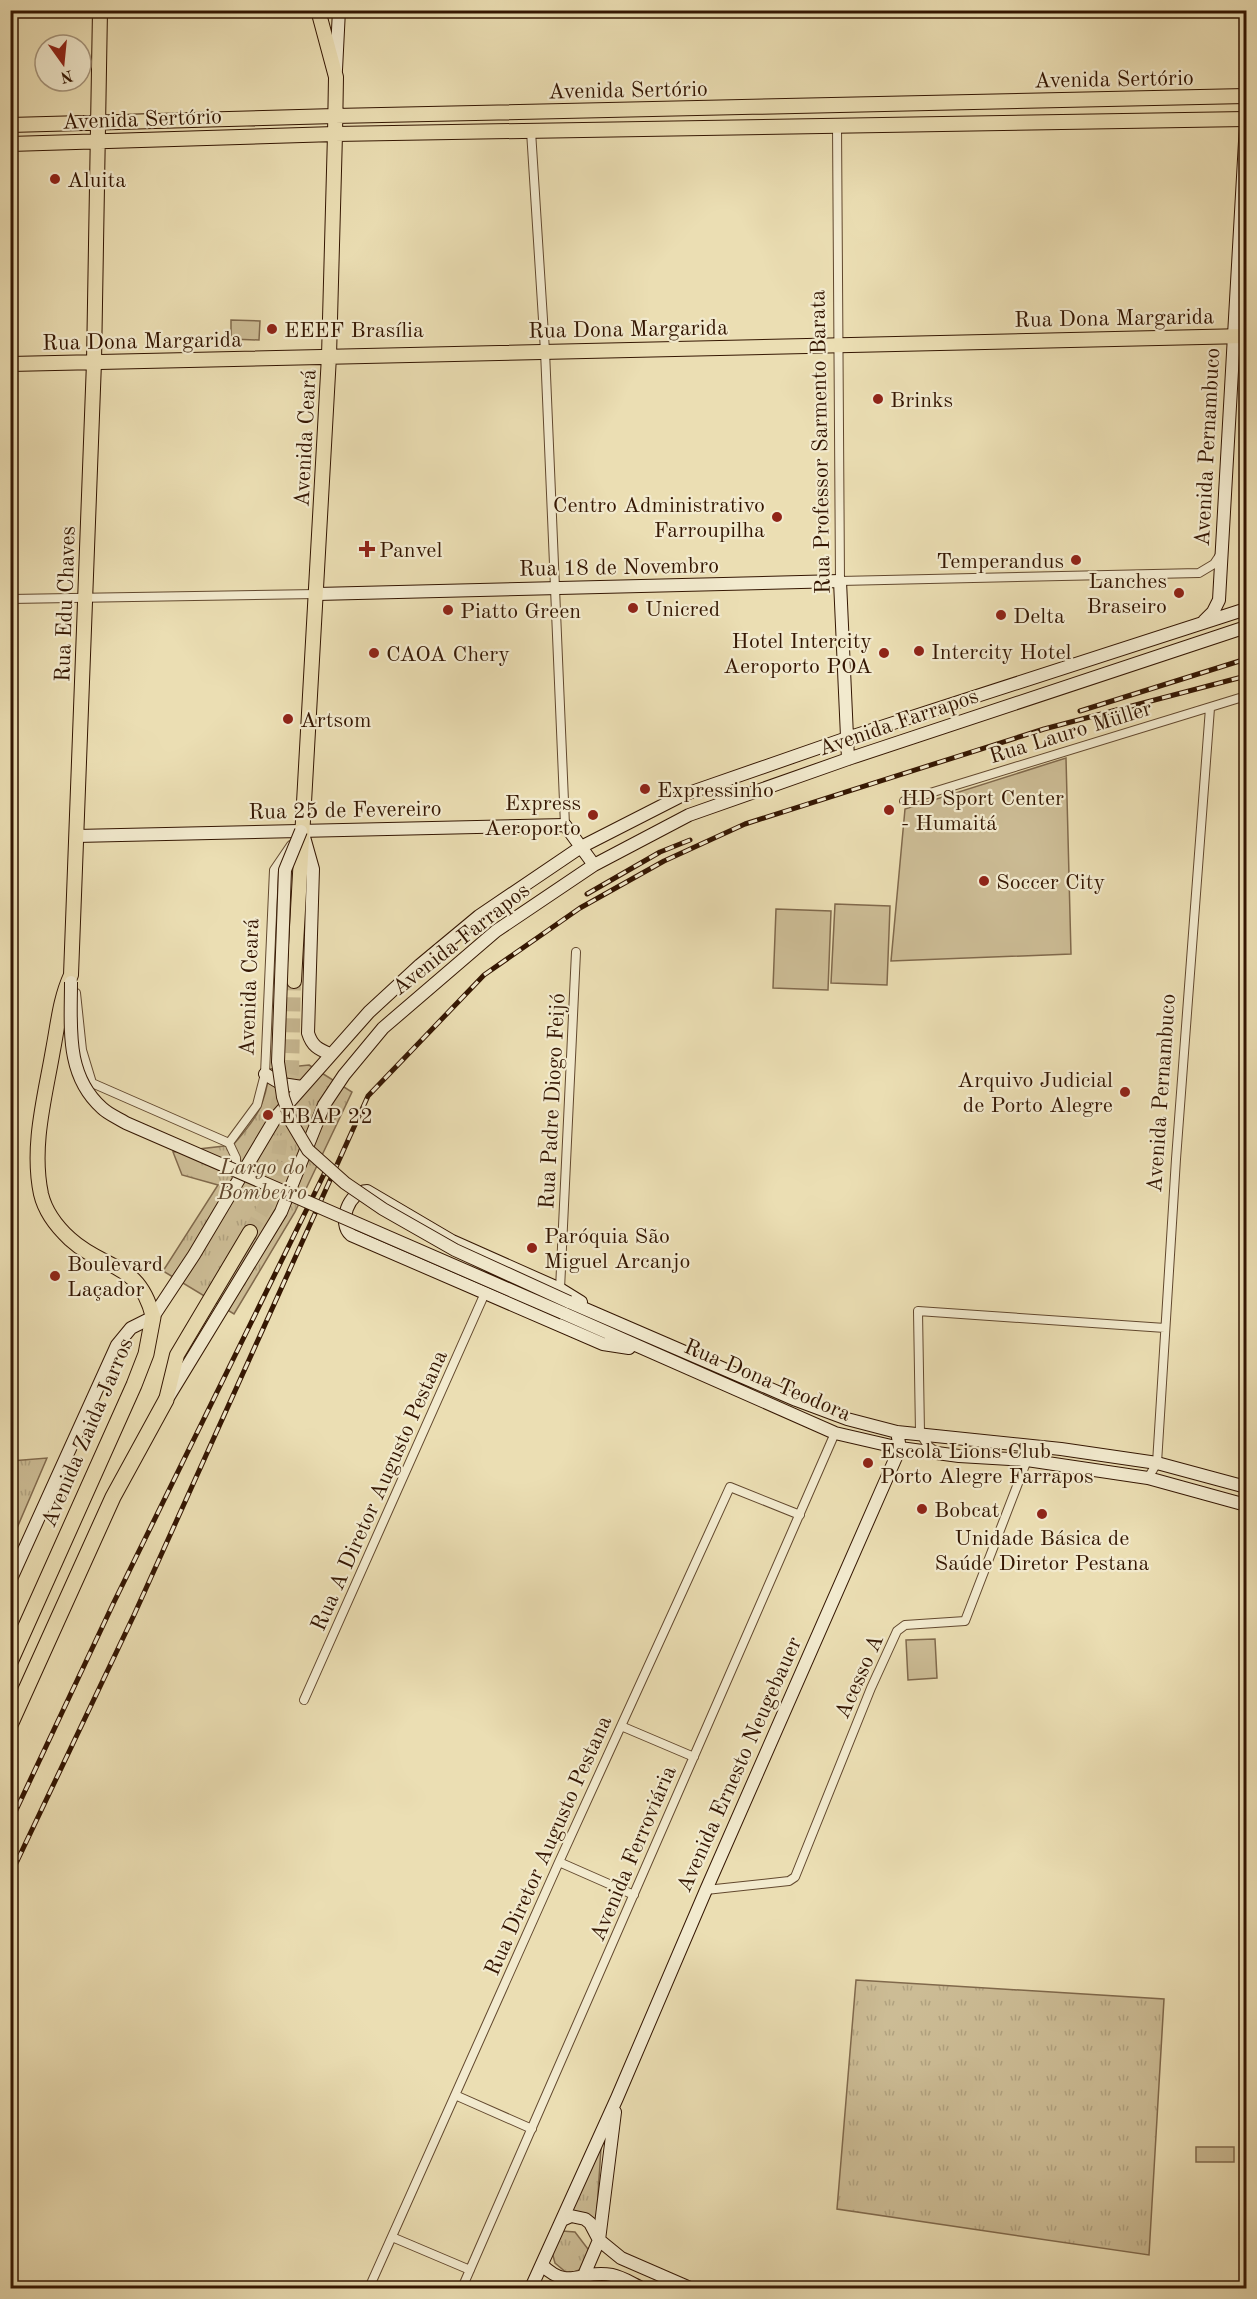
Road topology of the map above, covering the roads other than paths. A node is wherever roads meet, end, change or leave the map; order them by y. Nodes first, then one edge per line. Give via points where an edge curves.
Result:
1 (100, 10) edge
2 (318, 10) edge
3 (339, 10) edge
4 (336, 77) junction
5 (1246, 96) edge
6 (335, 116) junction
7 (1246, 119) edge
8 (99, 123) junction
9 (1246, 124) edge
10 (10, 125) edge
11 (837, 125) junction
12 (531, 130) junction
13 (335, 134) junction
14 (99, 140) junction
15 (10, 144) edge
16 (1240, 336) edge
17 (839, 344) junction
18 (545, 351) junction
19 (329, 356) junction
20 (94, 362) junction
21 (10, 364) edge
22 (1220, 555) junction
23 (840, 581) junction
24 (555, 588) junction
25 (317, 594) junction
26 (10, 599) edge
27 (86, 599) junction
28 (1246, 609) edge
29 (1202, 623) junction
30 (1246, 627) edge
31 (1246, 696) edge
32 (1210, 708) junction
33 (847, 738) junction
34 (848, 759) junction
35 (904, 801) dead end
36 (565, 825) junction
37 (301, 831) junction
38 (76, 836) junction
39 (581, 847) junction
40 (594, 865) junction
41 (576, 952) dead end
42 (71, 978) junction
43 (294, 981) tunnel mouth
44 (330, 1054) junction
45 (265, 1074) junction
46 (302, 1087) junction
47 (229, 1143) junction
48 (234, 1190) junction
49 (250, 1232) tunnel mouth
50 (560, 1289) junction
51 (484, 1293) junction
52 (566, 1308) junction
53 (153, 1317) junction
54 (613, 1321) junction
55 (1165, 1328) junction
56 (645, 1350) junction
57 (166, 1400) junction
58 (897, 1432) junction
59 (835, 1433) junction
60 (920, 1433) junction
61 (900, 1448) junction
62 (937, 1452) junction
63 (1027, 1460) junction
64 (1157, 1463) junction
65 (1148, 1478) junction
66 (1246, 1487) edge
67 (1246, 1505) edge
68 (801, 1515) junction
69 (10, 1581) edge
70 (10, 1662) edge
71 (304, 1700) dead end
72 (10, 1725) edge
73 (621, 1726) junction
74 (694, 1757) junction
75 (559, 1862) junction
76 (706, 1890) junction
77 (634, 1895) junction
78 (455, 2095) junction
79 (617, 2098) junction
80 (532, 2129) junction
81 (562, 2220) junction
82 (392, 2237) junction
83 (599, 2240) junction
84 (542, 2265) junction
85 (470, 2270) junction
86 (584, 2275) junction
87 (369, 2289) edge
88 (462, 2289) edge
89 (531, 2289) edge
90 (572, 2289) edge
91 (642, 2289) edge
92 (690, 2289) edge

1 - 8 main road, Rua Edu Chaves
2 - 4 main road
3 - 4 main road, Avenida Ceará
4 - 6 main road, Avenida Ceará
5 - 6 main road, Avenida Sertório
6 - 8 main road, Avenida Sertório
6 - 13 main road, Avenida Ceará
7 - 11 main road, Avenida Sertório
8 - 10 main road, Avenida Sertório
8 - 14 main road, Rua Edu Chaves
9 - 16 main road, Avenida Pernambuco
11 - 12 main road, Avenida Sertório
11 - 17 street, Rua Professor Sarmento Barata
12 - 13 main road, Avenida Sertório
12 - 18 street
13 - 14 main road, Avenida Sertório
13 - 19 main road, Avenida Ceará
14 - 15 main road, Avenida Sertório
14 - 20 main road, Rua Edu Chaves
16 - 17 main road, Rua Dona Margarida
16 - 22 main road, Avenida Pernambuco
17 - 18 main road, Rua Dona Margarida
17 - 23 street, Rua Professor Sarmento Barata
18 - 19 main road, Rua Dona Margarida
18 - 24 street
19 - 20 main road, Rua Dona Margarida
19 - 25 main road, Avenida Ceará
20 - 21 main road, Rua Dona Margarida
20 - 27 main road, Rua Edu Chaves
22 - 23 street, Rua 18 de Novembro via 1199,573
22 - 29 main road, Avenida Pernambuco via 1219,600
23 - 24 main road, Rua 18 de Novembro
23 - 33 main road, Rua Professor Sarmento Barata
24 - 25 main road, Rua 18 de Novembro
24 - 36 street
25 - 27 street, Rua 18 de Novembro
25 - 37 main road, Avenida Ceará
26 - 27 street, Rua 18 de Novembro
27 - 38 main road, Rua Edu Chaves
28 - 29 main road, Avenida Farrapos
29 - 33 main road, Avenida Farrapos
30 - 34 main road, Avenida Farrapos
31 - 32 street, Rua Lauro Müller
32 - 35 street, Rua Lauro Müller
32 - 55 street, Avenida Pernambuco
33 - 34 main road, Rua Professor Sarmento Barata
33 - 39 main road, Avenida Farrapos via 683,795
34 - 40 main road, Avenida Farrapos via 689,815
36 - 37 main road, Rua 25 de Fevereiro
36 - 39 main road
37 - 38 main road, Rua 25 de Fevereiro
37 - 43 main road, Avenida Ceará
37 - 44 main road, Avenida Ceará via 313,869 308,1033 317,1049
37 - 45 street, Avenida Ceará via 274,870
37 - 52 main road, bridge via 285,870 278,1062 292,1123 308,1150 345,1183 383,1209
38 - 42 main road, Rua Edu Chaves
39 - 40 main road
39 - 44 main road, Avenida Farrapos via 479,916 369,1012
40 - 57 main road, Avenida Farrapos via 496,931 436,980 382,1028 344,1075 324,1105 281,1212
41 - 50 street, Rua Padre Diogo Feijó
42 - 47 street, Rua Edu Chaves via 82,1050 92,1083
42 - 52 main road, bridge via 76,1071 87,1092 103,1109 126,1123
42 - 53 main road via 63,991 39,1136 37,1165 42,1196 46,1209 69,1238 134,1279 146,1296
44 - 46 main road, Avenida Farrapos
45 - 46 main road via 282,1084
45 - 47 street, Avenida Ceará via 257,1105
46 - 48 main road, Avenida Farrapos via 276,1118
47 - 48 street via 236,1158
48 - 53 main road, Avenida Farrapos
49 - 57 main road via 177,1355
50 - 51 main road via 452,1240 367,1191 352,1198 344,1220 351,1235
50 - 54 main road
51 - 56 main road via 603,1344
51 - 71 street, Rua A Diretor Augusto Pestana
52 - 54 main road, Rua Dona Teodora
52 - 56 main road, Rua Dona Teodora
53 - 69 main road via 131,1328 117,1345
53 - 70 highway, Avenida Zaida Jarros via 146,1354 134,1385
54 - 58 main road, Rua Dona Teodora via 796,1400
55 - 60 street via 918,1311
55 - 64 street, Avenida Pernambuco
56 - 59 main road, Rua Dona Teodora
57 - 72 highway via 113,1497
58 - 60 main road, Rua Dona Teodora
58 - 61 main road
59 - 61 main road, Rua Dona Teodora
59 - 68 street, Avenida Ferroviária
60 - 62 street
60 - 64 main road, Rua Dona Teodora
61 - 62 main road, Rua Dona Teodora
61 - 76 main road, Avenida Ernesto Neugebauer
62 - 63 main road, Rua Dona Teodora
63 - 65 main road, Rua Dona Teodora
63 - 76 street, Acesso A via 965,1621 906,1625 897,1631 870,1688 795,1877 789,1881
64 - 65 street, Avenida Pernambuco
64 - 66 main road, Rua Dona Teodora
65 - 67 main road, Rua Dona Teodora
68 - 73 street, Rua Diretor Augusto Pestana via 730,1487
68 - 74 street, Avenida Ferroviária
73 - 74 street
73 - 75 street, Rua Diretor Augusto Pestana
74 - 77 street, Avenida Ferroviária
75 - 77 street
75 - 78 street, Rua Diretor Augusto Pestana
76 - 79 main road, Avenida Ernesto Neugebauer
77 - 80 street, Avenida Ferroviária
78 - 80 street
78 - 82 street, Rua Diretor Augusto Pestana
79 - 81 main road, Avenida Ernesto Neugebauer
79 - 83 main road, Avenida Ernesto Neugebauer
80 - 85 street, Avenida Ferroviária
81 - 83 main road via 571,2216 585,2219
81 - 84 main road, Avenida Ernesto Neugebauer
82 - 85 street
82 - 87 street, Rua Diretor Augusto Pestana
83 - 86 main road, Avenida Ernesto Neugebauer
83 - 92 main road via 621,2258
84 - 86 main road via 565,2280
84 - 89 main road, Avenida Ernesto Neugebauer
85 - 88 street, Avenida Ferroviária
86 - 90 main road, Avenida Ernesto Neugebauer
86 - 91 main road via 613,2275

